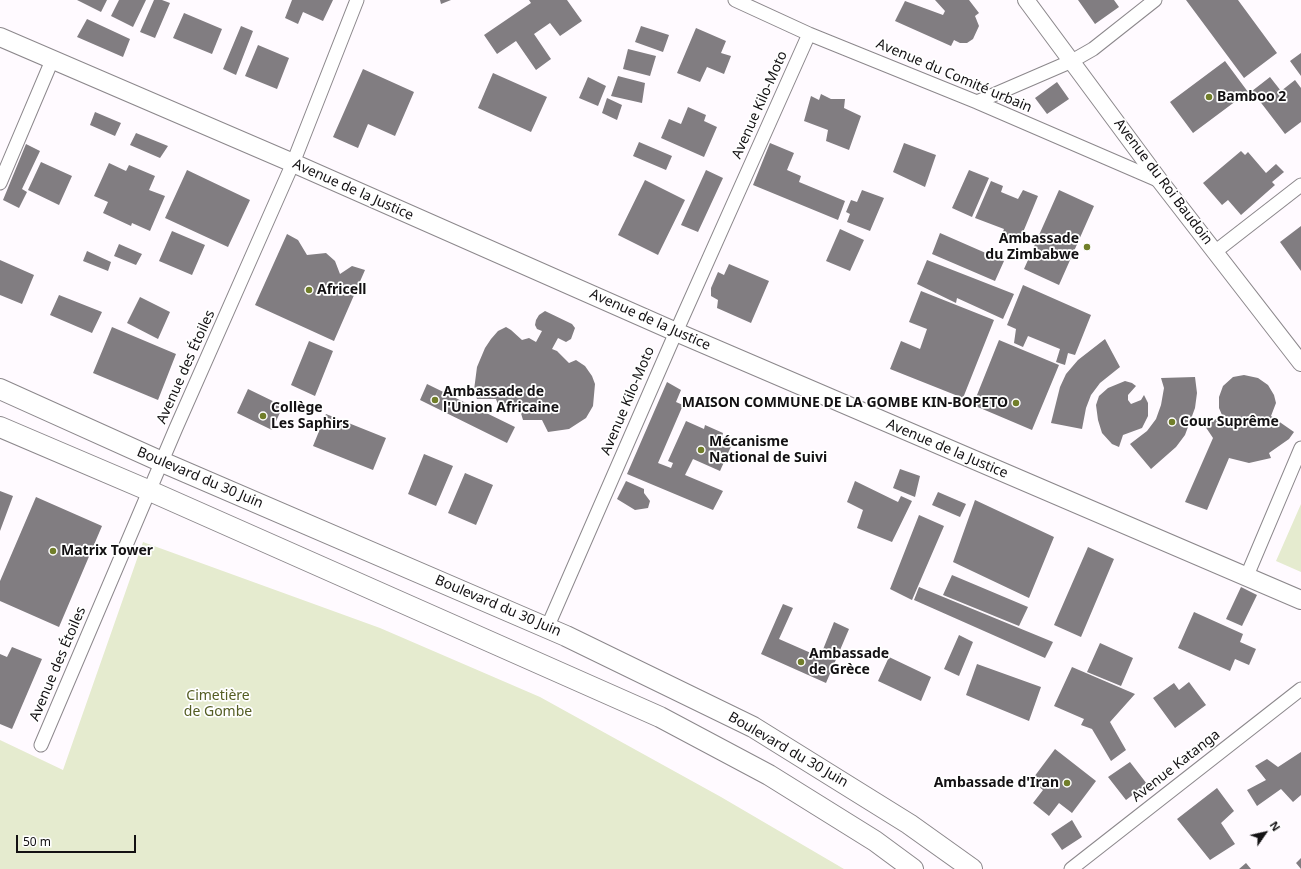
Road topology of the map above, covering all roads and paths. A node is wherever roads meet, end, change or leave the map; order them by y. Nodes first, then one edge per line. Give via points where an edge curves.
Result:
1 (356, 0) edge
2 (735, 0) edge
3 (1026, 0) edge
4 (1155, 0) edge
5 (808, 34) junction
6 (0, 37) edge
7 (53, 58) junction
8 (1072, 61) junction
9 (977, 102) junction
10 (293, 163) junction
11 (1160, 181) junction
12 (0, 183) edge
13 (1301, 185) edge
14 (1216, 251) junction
15 (676, 332) junction
16 (1301, 363) edge
17 (0, 389) edge
18 (0, 427) edge
19 (1301, 448) edge
20 (162, 462) junction
21 (150, 491) junction
22 (1246, 578) junction
23 (1301, 600) edge
24 (547, 628) junction
25 (1301, 689) edge
26 (41, 745) dead end
27 (913, 869) edge
28 (972, 869) edge
29 (1071, 869) edge

1 - 10 street, Avenue des Étoiles
2 - 5 street, Avenue du Comité urbain
3 - 8 street, Avenue du Roi Baudoin
4 - 8 street via 1093,49
5 - 9 street, Avenue du Comité urbain
5 - 15 street, Avenue Kilo-Moto
6 - 7 main road, Avenue de la Justice
7 - 10 main road, Avenue de la Justice
7 - 12 street
8 - 9 street
8 - 11 street, Avenue du Roi Baudoin
9 - 11 street, Avenue du Comité urbain
10 - 15 main road, Avenue de la Justice
10 - 20 street, Avenue des Étoiles
11 - 14 street, Avenue du Roi Baudoin
13 - 14 street
14 - 16 street, Avenue du Roi Baudoin
15 - 22 main road, Avenue de la Justice
15 - 24 street, Avenue Kilo-Moto
17 - 20 main road, Boulevard du 30 Juin
18 - 21 main road
19 - 22 street
20 - 21 street, Avenue des Étoiles
20 - 24 main road, Boulevard du 30 Juin
21 - 26 street, Avenue des Étoiles
21 - 27 main road via 660,717 769,775 875,841
22 - 23 main road, Avenue de la Justice
24 - 28 main road, Boulevard du 30 Juin via 753,727 910,824
25 - 29 street, Avenue Katanga

